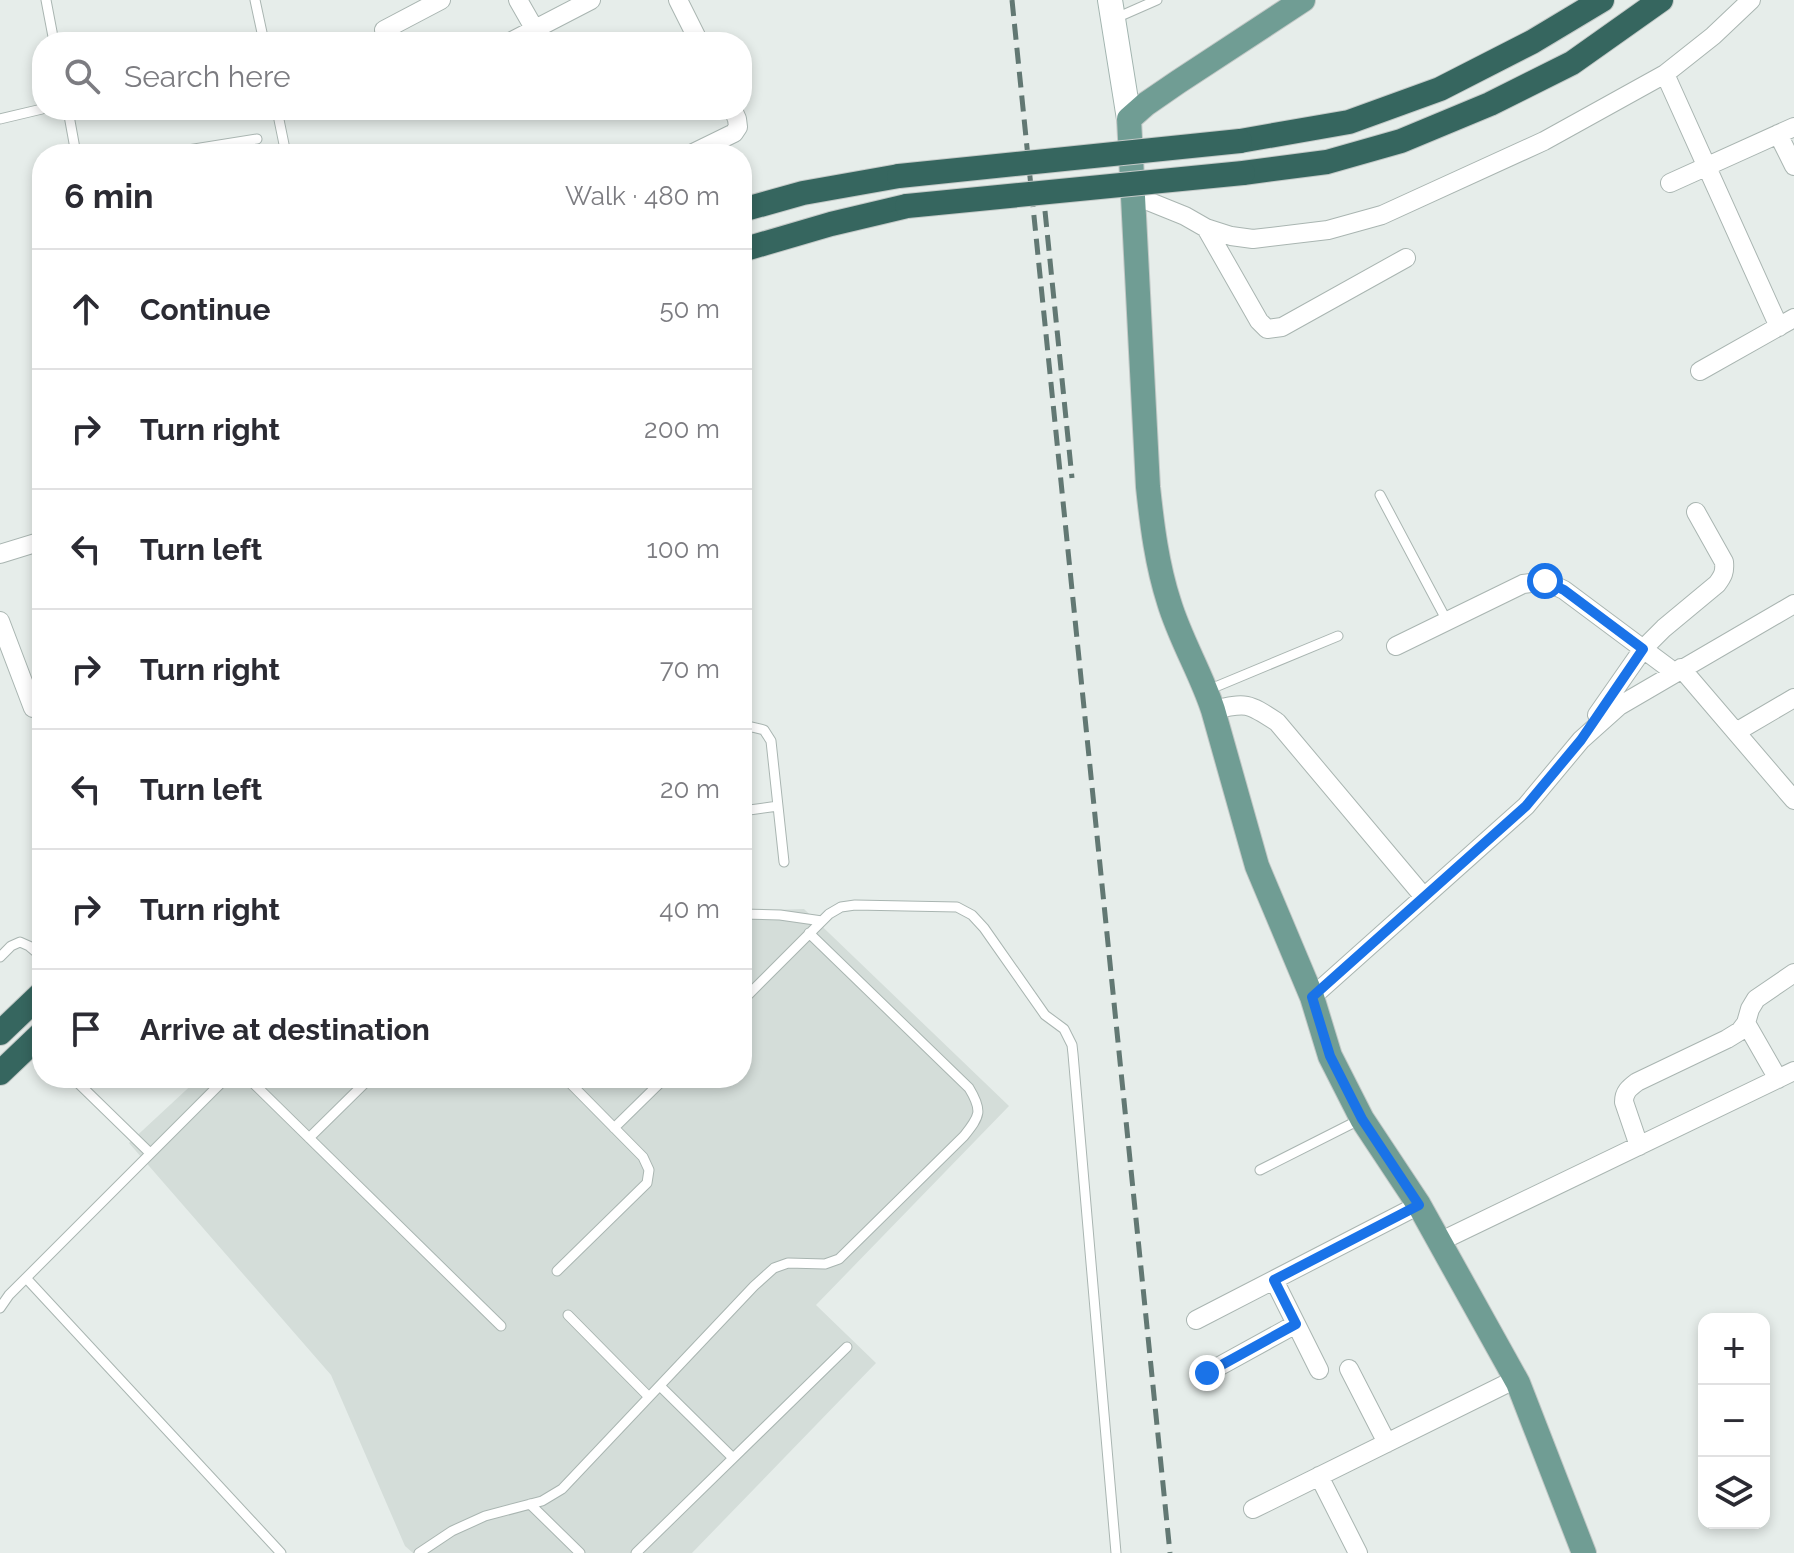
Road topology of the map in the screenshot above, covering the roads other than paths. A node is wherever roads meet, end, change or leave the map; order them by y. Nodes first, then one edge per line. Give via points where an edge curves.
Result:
1 (46, 0) edge
2 (255, 0) edge
3 (441, 0) edge
4 (518, 0) edge
5 (591, 0) edge
6 (678, 0) edge
7 (1157, 0) edge
8 (1303, 0) edge
9 (1602, 0) edge
10 (1661, 0) edge
11 (1751, 0) edge
12 (1111, 10) edge
13 (384, 30) dead end
14 (52, 32) edge
15 (262, 32) edge
16 (536, 32) edge
17 (544, 32) edge
18 (693, 32) edge
19 (1665, 74) junction
20 (32, 111) edge
21 (0, 119) edge
22 (1129, 119) junction
23 (70, 120) edge
24 (279, 120) edge
25 (737, 120) edge
26 (1786, 130) edge
27 (257, 139) dead end
28 (74, 144) edge
29 (226, 144) edge
30 (284, 144) edge
31 (711, 144) edge
32 (1707, 166) junction
33 (1794, 166) edge
34 (1670, 183) dead end
35 (1133, 195) junction
36 (752, 207) edge
37 (1206, 228) junction
38 (752, 247) edge
39 (1406, 258) dead end
40 (1786, 323) edge
41 (1700, 371) dead end
42 (1380, 495) dead end
43 (1696, 512) dead end
44 (32, 547) edge
45 (0, 554) edge
46 (1794, 604) edge
47 (0, 621) edge
48 (1447, 621) junction
49 (1338, 636) dead end
50 (1396, 646) dead end
51 (1643, 649) junction
52 (1678, 670) junction
53 (1794, 698) edge
54 (1210, 701) junction
55 (32, 705) edge
56 (752, 727) edge
57 (1736, 732) junction
58 (1581, 740) junction
59 (1794, 800) edge
60 (778, 806) junction
61 (752, 810) edge
62 (784, 862) dead end
63 (1424, 897) junction
64 (752, 914) edge
65 (822, 921) junction
66 (809, 933) junction
67 (32, 949) edge
68 (0, 957) edge
69 (1794, 973) edge
70 (752, 991) edge
71 (1312, 997) junction
72 (32, 1003) edge
73 (1746, 1023) junction
74 (0, 1033) edge
75 (32, 1047) edge
76 (0, 1073) edge
77 (1786, 1075) edge
78 (83, 1088) edge
79 (216, 1088) edge
80 (258, 1088) edge
81 (360, 1088) edge
82 (575, 1088) edge
83 (655, 1088) edge
84 (1362, 1119) junction
85 (614, 1128) junction
86 (309, 1138) junction
87 (1639, 1146) junction
88 (150, 1153) junction
89 (1260, 1170) dead end
90 (1419, 1205) junction
91 (1439, 1242) junction
92 (557, 1271) dead end
93 (26, 1278) junction
94 (1274, 1280) junction
95 (0, 1308) edge
96 (568, 1315) dead end
97 (1196, 1320) dead end
98 (1296, 1324) junction
99 (501, 1326) dead end
100 (847, 1347) dead end
101 (1349, 1369) dead end
102 (1319, 1370) dead end
103 (1207, 1373) dead end
104 (1516, 1379) junction
105 (660, 1386) junction
106 (649, 1397) junction
107 (1387, 1443) junction
108 (733, 1458) junction
109 (1319, 1476) junction
110 (530, 1504) junction
111 (1253, 1509) dead end
112 (281, 1553) edge
113 (419, 1553) edge
114 (580, 1553) edge
115 (636, 1553) edge
116 (1116, 1553) edge
117 (1358, 1553) edge
118 (1584, 1553) edge

1 - 14 lane
2 - 15 lane
3 - 13 street
4 - 16 street
5 - 17 street
6 - 18 street
7 - 12 lane
8 - 22 main road
9 - 36 highway, bridge via 1440,89 1349,122 1240,141 899,176
10 - 38 highway, bridge via 1572,63 1490,104 1401,141 1327,162 907,206
11 - 19 street
12 - 22 main road
19 - 32 street
19 - 37 street via 1544,141 1382,215 1328,230 1253,239
20 - 21 lane
22 - 35 main road
23 - 28 lane
24 - 30 lane
25 - 31 street via 734,133
26 - 32 street
26 - 33 street
27 - 29 lane
32 - 34 street
32 - 40 street
35 - 37 street
35 - 54 main road via 1155,543 1169,603
37 - 39 street via 1267,329 1282,327
40 - 41 street
42 - 48 lane
43 - 51 street via 1724,562 1723,576
44 - 45 street
46 - 52 street
47 - 55 street
48 - 50 street
48 - 51 street via 1523,584 1545,581
49 - 54 lane
51 - 52 street
51 - 58 street
52 - 57 street
52 - 58 street via 1619,706
53 - 57 street
54 - 63 street via 1255,708 1277,722
54 - 71 main road via 1257,866
56 - 60 lane via 764,730 771,741
57 - 59 street
58 - 63 street via 1526,806
60 - 61 lane
60 - 62 lane
63 - 71 street
64 - 65 lane
65 - 66 lane
65 - 116 lane via 841,907 855,905 957,907 984,928 1072,1045
66 - 70 lane
66 - 105 lane via 969,1088 979,1104 976,1120 839,1259 774,1268
67 - 68 lane via 20,942
69 - 73 street via 1756,999
71 - 84 main road via 1330,1056
72 - 74 highway
73 - 77 street
73 - 87 street via 1727,1039 1628,1089 1624,1102
75 - 76 highway
77 - 87 street
78 - 88 lane
79 - 88 lane
80 - 86 lane
81 - 86 lane
82 - 85 lane
83 - 85 lane
84 - 89 lane
84 - 90 main road
85 - 92 lane via 643,1157 647,1183
86 - 99 lane
87 - 91 street
88 - 93 lane
90 - 91 main road
90 - 94 street
91 - 104 main road
93 - 95 lane
93 - 112 lane
94 - 97 street
94 - 98 street
96 - 106 lane
98 - 102 street
98 - 103 street
100 - 108 lane
101 - 107 street
104 - 107 street
104 - 118 main road
105 - 106 lane
105 - 108 lane
106 - 110 lane via 562,1489
107 - 109 street
108 - 115 lane
109 - 111 street
109 - 117 street
110 - 113 lane via 485,1516
110 - 114 lane

